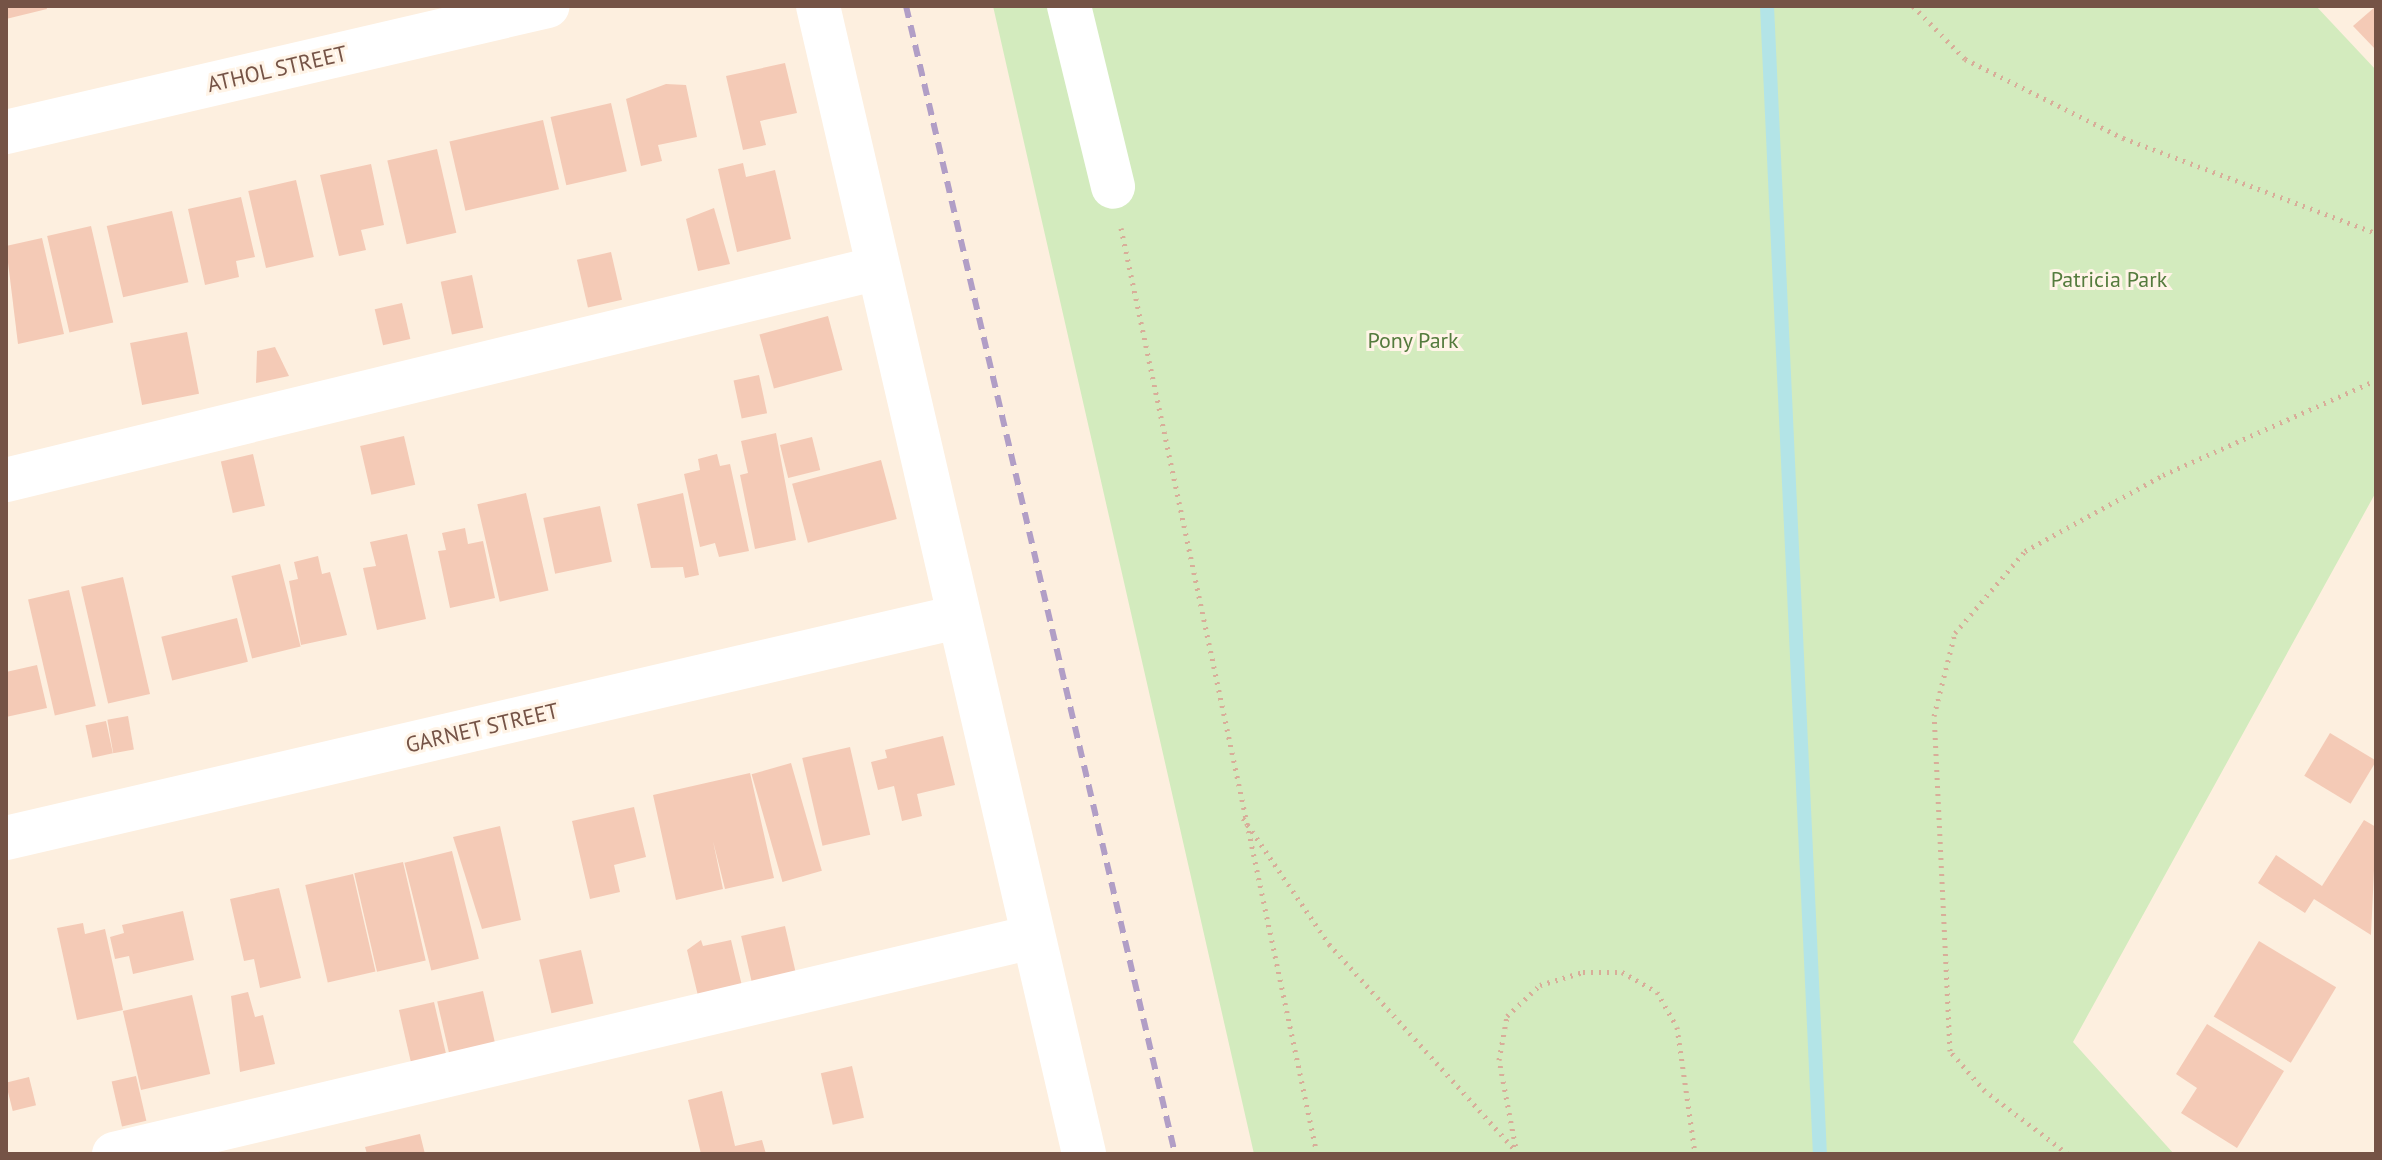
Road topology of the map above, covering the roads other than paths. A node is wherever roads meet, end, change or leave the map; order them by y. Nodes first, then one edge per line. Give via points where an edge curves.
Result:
1 (548, 6) edge
2 (818, 6) edge
3 (1069, 6) edge
4 (6, 132) edge
5 (1113, 187) road end
6 (878, 268) junction
7 (6, 480) edge
8 (957, 617) junction
9 (6, 838) edge
10 (1033, 937) junction
11 (114, 1154) edge
12 (1084, 1154) edge

1 - 4 street, ATHOL STREET
2 - 6 street
3 - 5 street
6 - 7 street
6 - 8 street
8 - 9 street, GARNET STREET
8 - 10 street
10 - 11 street
10 - 12 street

